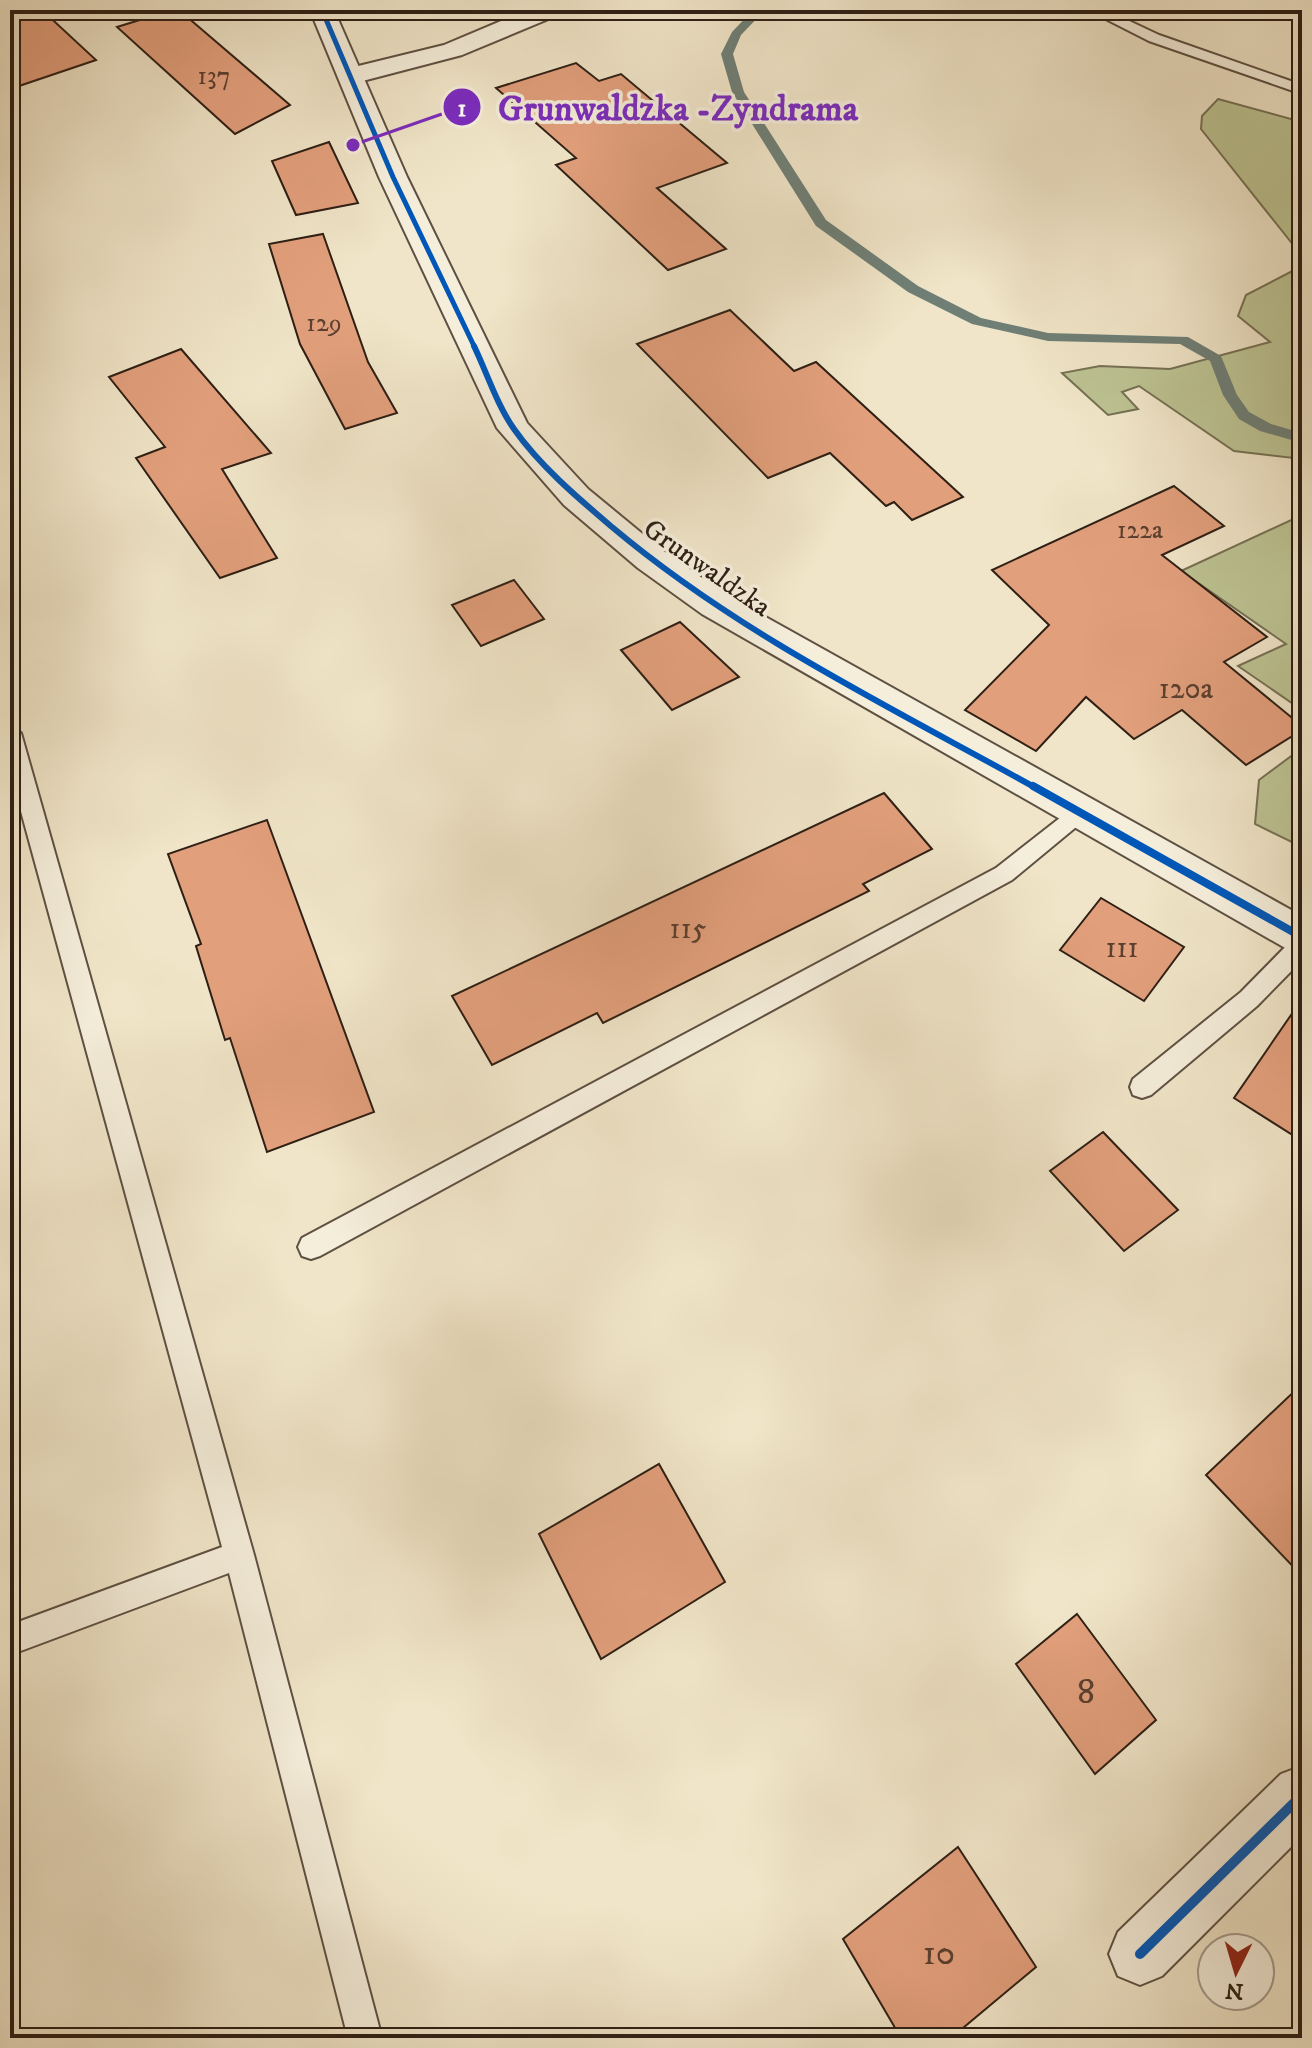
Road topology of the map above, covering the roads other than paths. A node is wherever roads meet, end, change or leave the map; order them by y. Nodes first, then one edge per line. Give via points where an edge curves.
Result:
1 (322, 10) edge
2 (549, 10) edge
3 (1095, 10) edge
4 (351, 76) junction
5 (1302, 90) edge
6 (10, 733) edge
7 (1079, 812) junction
8 (1302, 937) edge
9 (1302, 945) edge
10 (1142, 1087) dead end
11 (311, 1247) dead end
12 (239, 1555) junction
13 (10, 1640) edge
14 (1302, 1795) edge
15 (1140, 1954) dead end
16 (365, 2038) edge

1 - 4 street, Grunwaldzka
2 - 4 street via 453,50
3 - 5 lane via 1154,38
4 - 7 street, Grunwaldzka via 393,177 513,428 576,497 715,605
6 - 12 lane
7 - 8 street, Grunwaldzka
7 - 11 lane via 1004,874
9 - 10 lane via 1249,999
12 - 13 lane
12 - 16 lane
14 - 15 street

